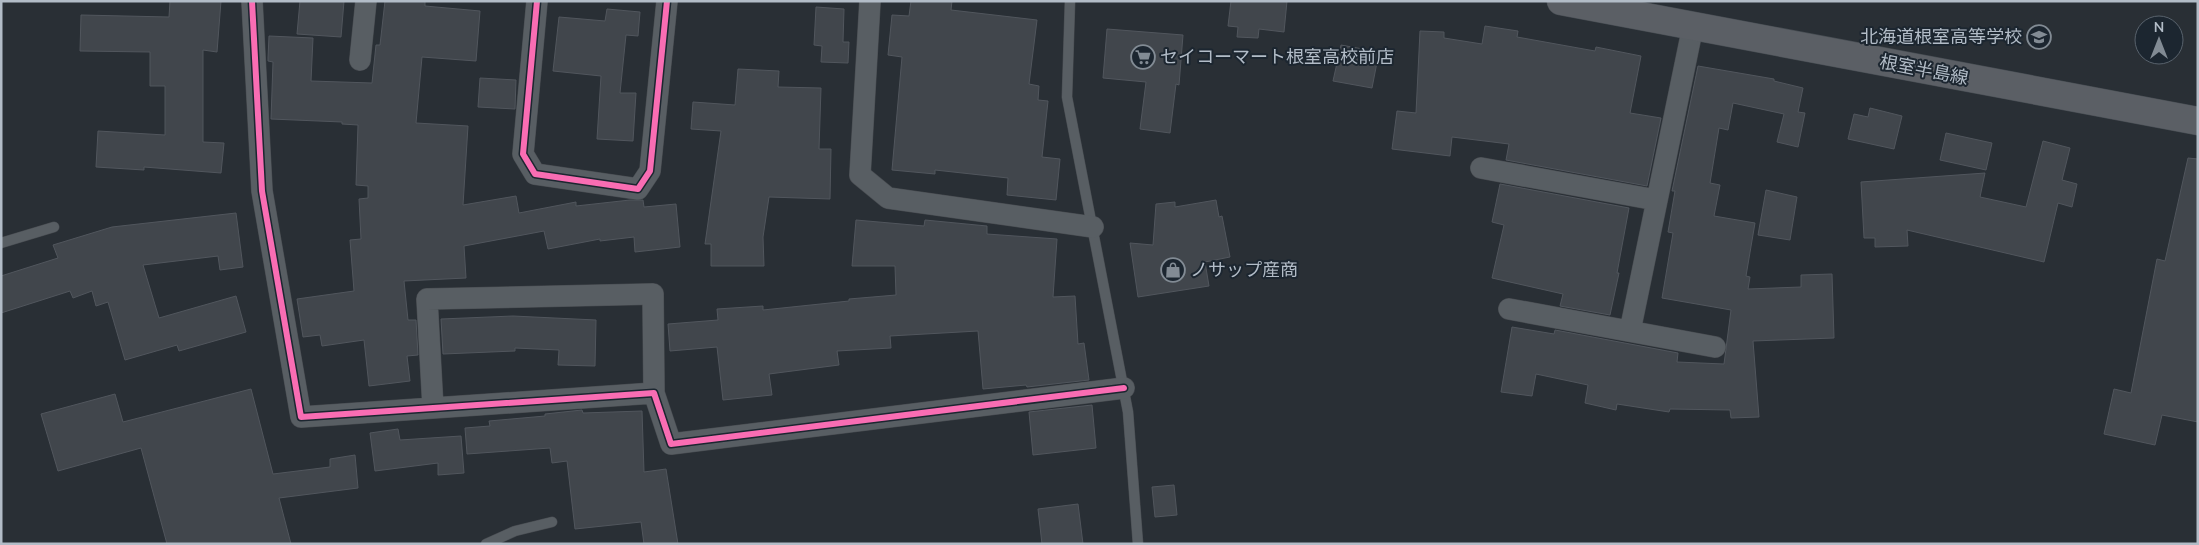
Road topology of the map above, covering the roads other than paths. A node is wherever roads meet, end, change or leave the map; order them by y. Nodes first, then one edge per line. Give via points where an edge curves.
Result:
1 (252, 1) edge
2 (366, 1) edge
3 (537, 1) edge
4 (667, 1) edge
5 (870, 1) edge
6 (1070, 1) edge
7 (1561, 1) edge
8 (1694, 26) junction
9 (360, 60) dead end
10 (2198, 121) edge
11 (1481, 168) dead end
12 (1656, 200) junction
13 (54, 227) dead end
14 (1093, 227) junction
15 (1, 243) edge
16 (1509, 309) dead end
17 (1630, 331) junction
18 (1715, 347) dead end
19 (1124, 388) junction
20 (654, 393) junction
21 (432, 408) junction
22 (552, 522) dead end
23 (486, 544) edge
24 (1138, 544) edge

1 - 21 street via 262,191 300,417
2 - 9 street
3 - 4 street via 523,154 535,174 638,189 650,171
5 - 14 street via 860,175 888,198
6 - 14 lane via 1068,97
7 - 8 main road, 根室半島線
8 - 10 main road, 根室半島線
8 - 12 street
11 - 12 street
12 - 17 street
13 - 15 lane
14 - 19 lane
16 - 17 street
17 - 18 street
19 - 20 street via 671,444
19 - 24 lane
20 - 21 street
20 - 21 street via 653,294 427,299
22 - 23 lane via 515,531

